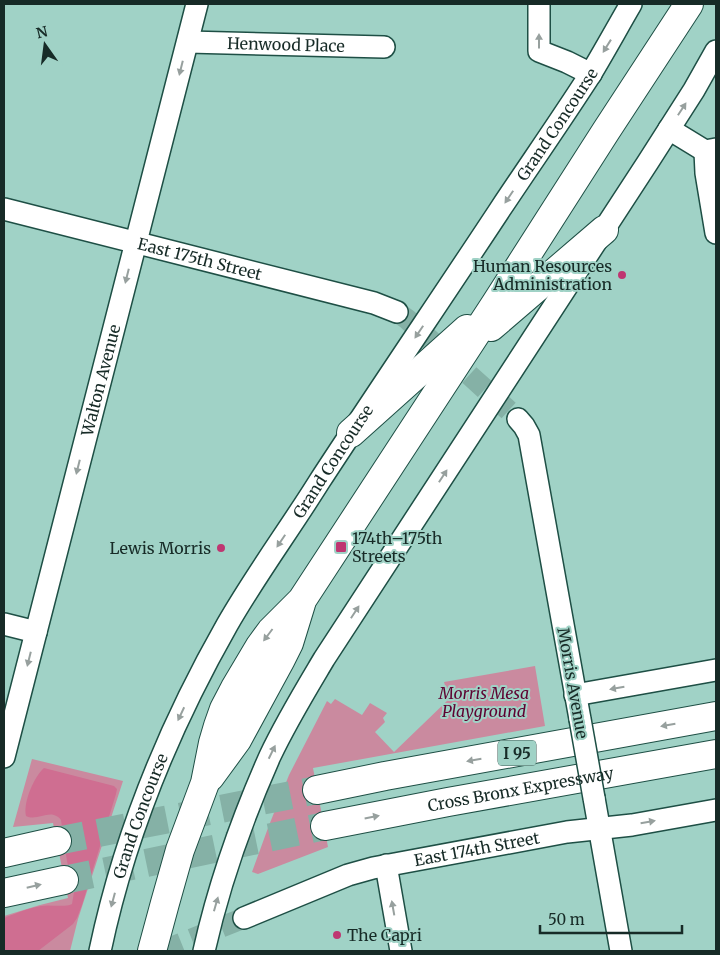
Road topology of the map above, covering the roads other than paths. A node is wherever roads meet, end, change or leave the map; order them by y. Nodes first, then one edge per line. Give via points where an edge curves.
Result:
1 (197, 4) edge
2 (539, 4) edge
3 (631, 4) edge
4 (689, 4) edge
5 (188, 42) junction
6 (384, 47) dead end
7 (716, 51) edge
8 (590, 74) junction
9 (669, 129) junction
10 (710, 150) edge
11 (4, 209) edge
12 (604, 230) junction
13 (716, 233) edge
14 (136, 243) junction
15 (496, 303) junction
16 (397, 312) tunnel mouth
17 (467, 348) junction
18 (518, 419) tunnel mouth
19 (351, 433) junction
20 (4, 624) edge
21 (36, 632) junction
22 (716, 670) edge
23 (576, 695) junction
24 (716, 716) edge
25 (716, 754) edge
26 (4, 757) edge
27 (317, 790) tunnel mouth
28 (716, 810) edge
29 (325, 826) tunnel mouth
30 (599, 829) junction
31 (4, 844) edge
32 (4, 853) edge
33 (386, 865) junction
34 (64, 880) tunnel mouth
35 (4, 893) edge
36 (244, 918) tunnel mouth
37 (100, 951) edge
38 (152, 951) edge
39 (204, 951) edge
40 (401, 951) edge
41 (621, 951) edge

1 - 5 street, Walton Avenue
8 -> 2 street via 539,51
3 -> 8 street, Grand Concourse
4 - 15 main road
5 - 6 street, Henwood Place
5 -> 14 street, Walton Avenue
9 -> 7 street
8 -> 19 street, Grand Concourse
9 - 10 street
9 - 12 street
10 - 13 street via 706,173
11 - 14 street, East 175th Street
12 - 17 main road
39 -> 12 street via 242,822 290,718 324,659
14 - 16 street, East 175th Street via 374,303
14 -> 21 street, Walton Avenue
15 - 17 main road
15 - 19 main road
17 - 38 main road via 302,600 271,631 250,661 224,709 205,784 178,858
18 - 23 street, Morris Avenue via 529,435
19 -> 37 street, Grand Concourse via 228,622 182,712 136,823
20 - 21 street
21 -> 26 street, Walton Avenue
22 -> 23 street
23 - 30 street, Morris Avenue, bridge
24 -> 27 main road, I 95
29 -> 25 main road, Cross Bronx Expressway / I 95
30 -> 28 street, East 174th Street
30 - 33 street, East 174th Street
30 - 41 street, Morris Avenue
31 - 32 main road via 57,841
33 - 36 street, East 174th Street via 348,875
40 -> 33 street
35 -> 34 main road

